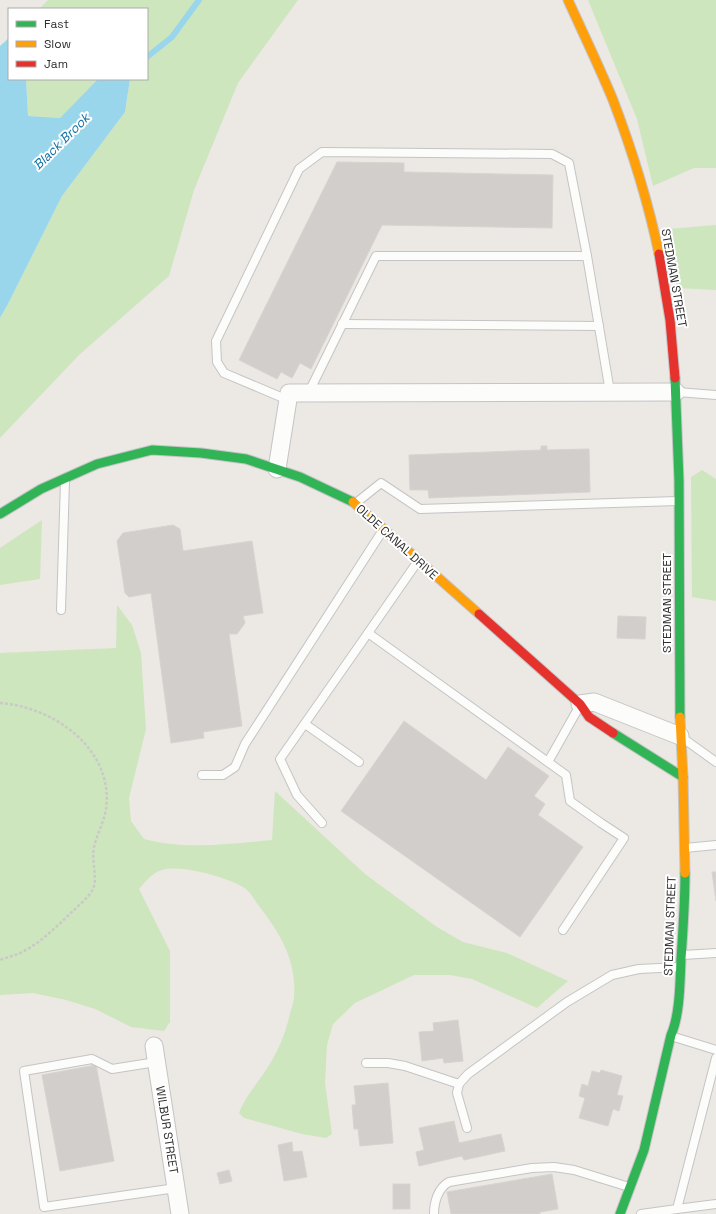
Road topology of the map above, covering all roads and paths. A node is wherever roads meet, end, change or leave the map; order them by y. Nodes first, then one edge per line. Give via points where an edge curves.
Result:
1 (568, 0) edge
2 (587, 256) junction
3 (342, 324) junction
4 (598, 326) junction
5 (610, 392) junction
6 (676, 392) junction
7 (308, 394) junction
8 (716, 395) edge
9 (288, 400) junction
10 (277, 469) junction
11 (65, 479) junction
12 (679, 501) junction
13 (355, 503) junction
14 (0, 514) edge
15 (383, 529) junction
16 (418, 560) junction
17 (61, 610) dead end
18 (368, 633) junction
19 (0, 703) edge
20 (580, 704) junction
21 (305, 724) junction
22 (680, 736) junction
23 (359, 762) dead end
24 (548, 762) junction
25 (716, 762) edge
26 (202, 775) dead end
27 (683, 777) junction
28 (322, 822) dead end
29 (716, 845) edge
30 (684, 848) junction
31 (563, 930) dead end
32 (716, 953) edge
33 (682, 955) junction
34 (0, 960) edge
35 (681, 967) junction
36 (670, 1036) junction
37 (716, 1050) edge
38 (155, 1054) joint
39 (716, 1058) edge
40 (366, 1063) dead end
41 (459, 1084) junction
42 (467, 1128) dead end
43 (630, 1187) junction
44 (176, 1188) junction
45 (716, 1204) edge
46 (678, 1210) junction
47 (180, 1214) edge
48 (434, 1214) edge
49 (620, 1214) edge
50 (641, 1214) edge

1 - 6 main road, STEDMAN STREET via 604,80 642,185 666,290
2 - 3 lane via 376,256
2 - 4 lane
2 - 9 lane via 569,164 552,154 322,152 299,169 216,341 217,362 224,373
3 - 4 lane
3 - 7 lane
4 - 5 lane
5 - 6 street
5 - 7 street
6 - 8 lane
6 - 12 main road, STEDMAN STREET
7 - 9 street via 289,394
9 - 10 street
10 - 11 main road, OLDE CANAL DRIVE via 246,459 152,450 97,464
10 - 13 main road, OLDE CANAL DRIVE
11 - 14 main road, OLDE CANAL DRIVE via 41,489
11 - 17 lane
12 - 13 lane via 420,509 380,483
12 - 22 main road, STEDMAN STREET
13 - 15 main road, OLDE CANAL DRIVE
15 - 16 main road, OLDE CANAL DRIVE
15 - 26 lane via 245,744 235,767 222,775
16 - 18 lane
16 - 20 main road, OLDE CANAL DRIVE
18 - 21 lane
18 - 24 lane
19 - 34 path via 44,714 67,727 83,741 101,766 106,808 94,846 95,882 91,893 51,932 21,953
20 - 22 street via 594,702
20 - 24 lane
20 - 27 main road, OLDE CANAL DRIVE via 589,717
21 - 23 lane
21 - 28 lane via 280,759 297,795
22 - 25 lane
22 - 27 main road, STEDMAN STREET
24 - 31 lane via 566,775 570,801 624,838
27 - 30 main road, STEDMAN STREET
29 - 30 lane
30 - 33 main road, STEDMAN STREET
32 - 33 lane
33 - 35 main road, STEDMAN STREET
35 - 36 main road, STEDMAN STREET via 674,1028
35 - 41 lane via 639,969 612,976 568,1002 468,1074
36 - 37 lane
36 - 43 main road, STEDMAN STREET via 644,1150
38 - 44 street, WILBUR STREET
38 - 44 lane via 112,1069 92,1059 24,1071 44,1207
39 - 46 lane
40 - 41 lane via 405,1066
41 - 42 lane via 457,1092
43 - 48 lane via 574,1170 554,1167 532,1168 449,1182 442,1186 437,1196
43 - 49 main road, STEDMAN STREET
44 - 47 street, WILBUR STREET
45 - 46 lane
46 - 50 lane

